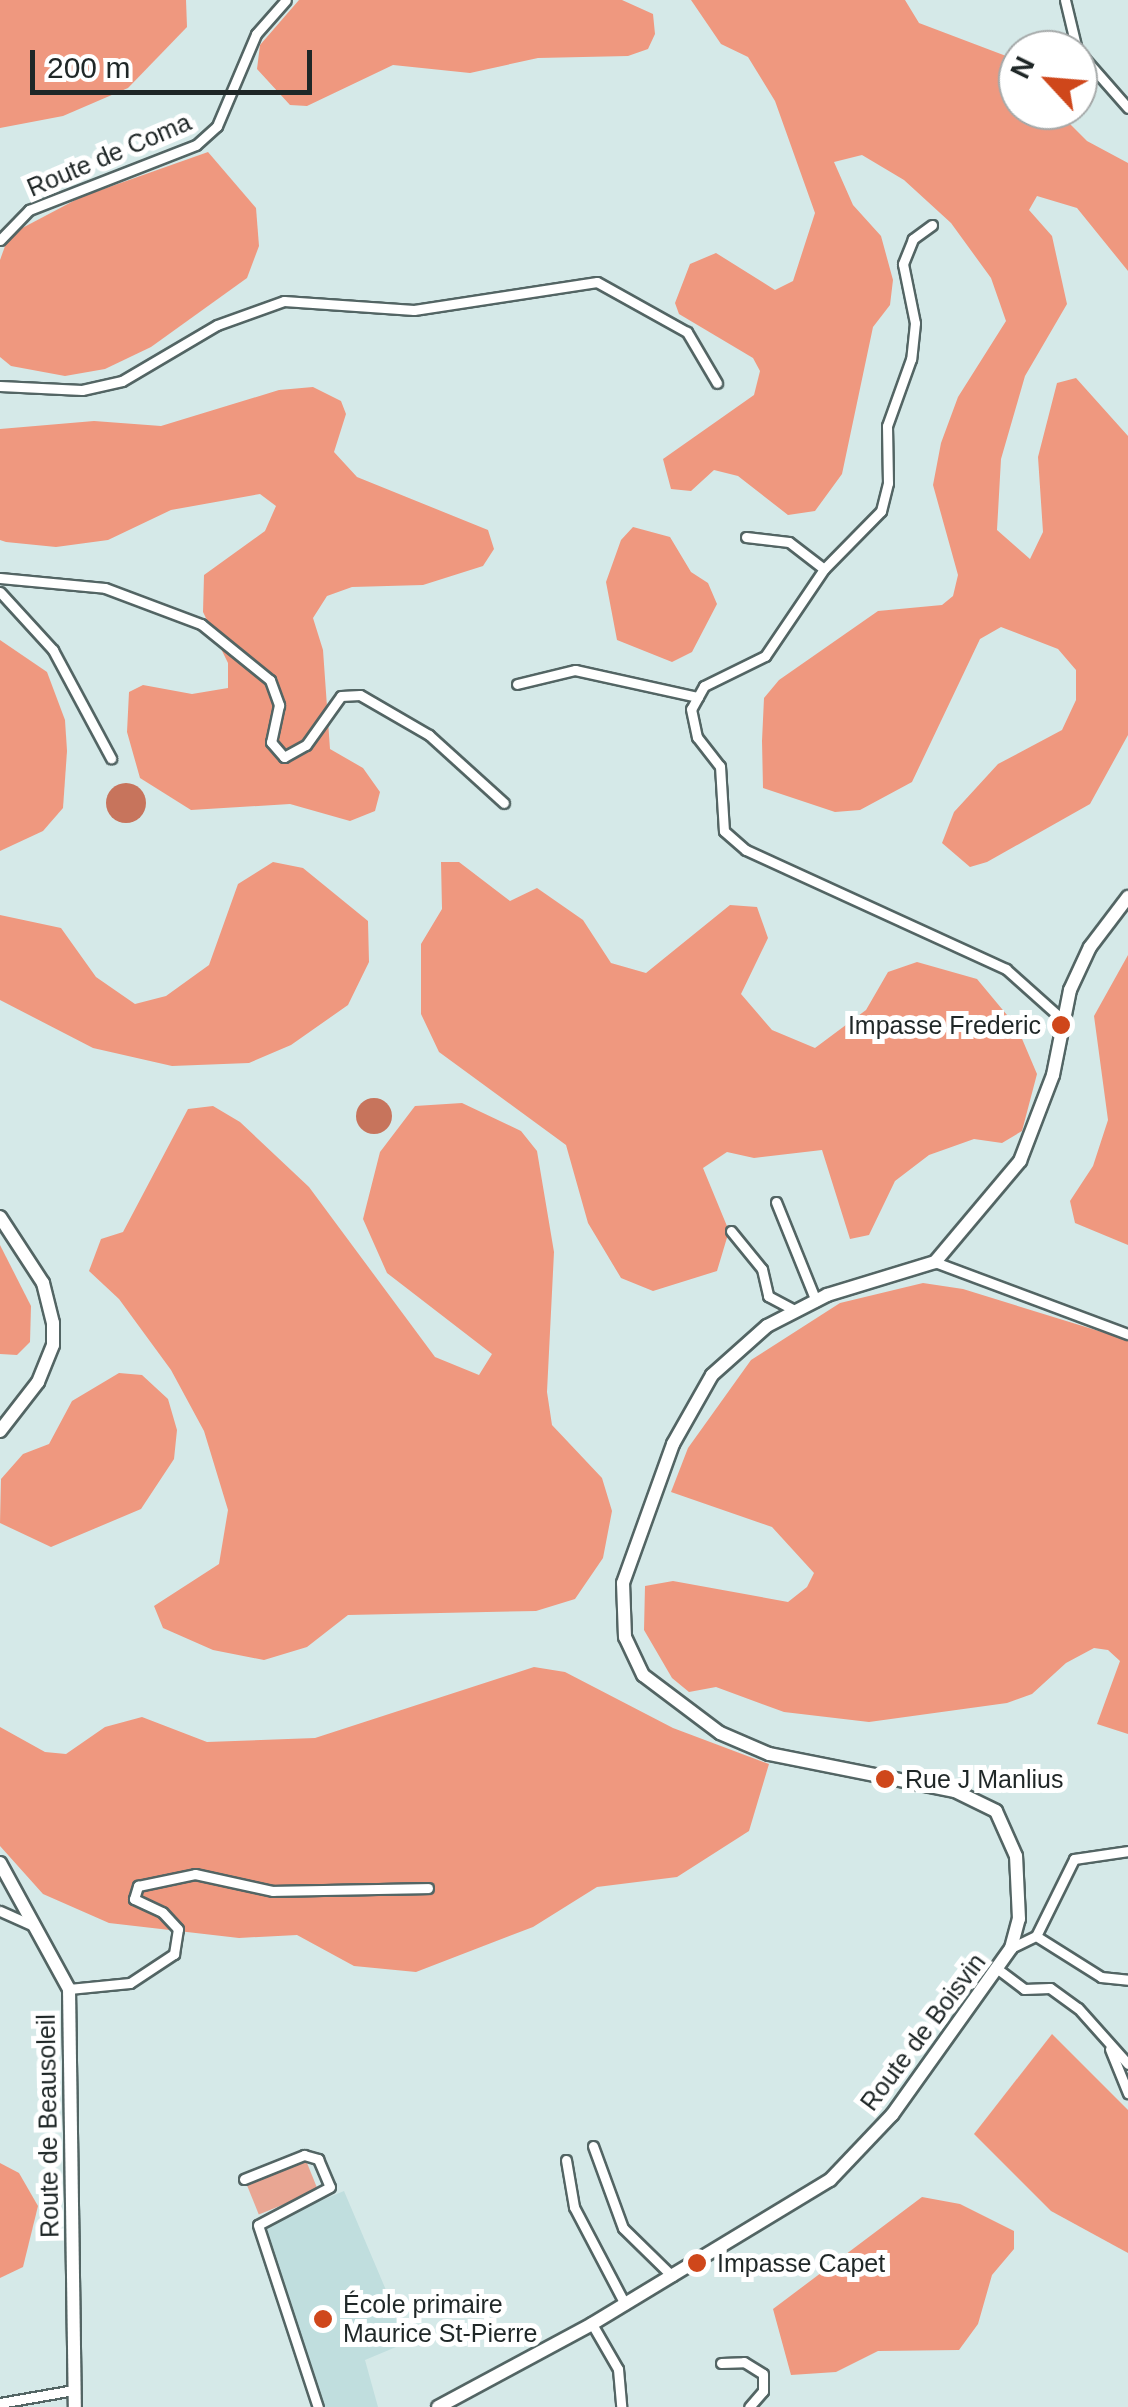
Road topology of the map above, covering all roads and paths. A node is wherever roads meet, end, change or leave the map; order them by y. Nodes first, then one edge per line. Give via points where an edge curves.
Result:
1 (286, 0) edge
2 (1065, 0) edge
3 (1073, 30) edge
4 (1098, 74) edge
5 (1128, 108) edge
6 (932, 226) dead end
7 (0, 240) edge
8 (718, 383) dead end
9 (0, 386) edge
10 (746, 536) dead end
11 (824, 569) junction
12 (0, 578) edge
13 (0, 592) edge
14 (517, 684) dead end
15 (698, 697) junction
16 (111, 758) dead end
17 (504, 803) dead end
18 (1128, 897) edge
19 (1062, 1019) junction
20 (776, 1202) dead end
21 (0, 1217) edge
22 (731, 1230) dead end
23 (935, 1262) junction
24 (816, 1301) junction
25 (796, 1311) junction
26 (1128, 1334) edge
27 (0, 1431) edge
28 (1128, 1851) edge
29 (0, 1863) edge
30 (428, 1888) dead end
31 (0, 1911) edge
32 (41, 1930) junction
33 (1036, 1936) junction
34 (1010, 1948) junction
35 (999, 1970) junction
36 (1128, 1980) edge
37 (70, 1990) junction
38 (1107, 2042) junction
39 (1128, 2064) edge
40 (1128, 2093) edge
41 (594, 2146) dead end
42 (566, 2160) dead end
43 (244, 2178) dead end
44 (672, 2276) junction
45 (626, 2304) junction
46 (592, 2324) junction
47 (721, 2362) dead end
48 (74, 2390) junction
49 (0, 2402) edge
50 (75, 2407) edge
51 (318, 2407) edge
52 (438, 2407) edge
53 (621, 2407) edge
54 (749, 2407) edge

1 - 7 street, Route de Coma via 256,34 217,126 196,145 28,210
2 - 3 street
4 - 5 street
6 - 11 street via 914,239 902,264 915,323 887,426 888,483 881,511
8 - 9 street via 687,332 597,282 414,310 284,301 217,324 122,381 82,390
10 - 11 street via 789,542
11 - 15 street via 764,656 704,686
12 - 17 street via 105,588 201,624 270,680 279,705 270,742 284,756 306,745 341,696 360,695 429,735
13 - 16 street via 53,650
14 - 15 street via 575,670
15 - 19 street via 691,709 697,736 720,766 724,831 746,850 1006,969
18 - 19 main road via 1090,946
19 - 23 main road via 1053,1075 1020,1161
20 - 24 street
21 - 27 main road via 43,1283 53,1334 38,1382
22 - 25 street via 762,1269 768,1296
23 - 24 main road, Route de Boisvin
23 - 26 street
24 - 25 main road, Route de Boisvin
25 - 34 main road, Route de Boisvin via 767,1326 712,1375 674,1444 622,1583 625,1637 643,1676 720,1733 769,1754 982,1799 1007,1827 1016,1856 1020,1919
28 - 33 street via 1074,1858
29 - 32 main road, Route de Beausoleil
30 - 37 street via 273,1891 194,1874 138,1886 134,1899 162,1912 178,1929 174,1954 122,1986
31 - 32 street
32 - 37 main road, Route de Beausoleil
33 - 34 street
33 - 36 street via 1101,1977
34 - 35 main road, Route de Boisvin
35 - 38 street via 1024,1990 1050,1988
35 - 44 main road, Route de Boisvin via 892,2115 830,2180
37 - 48 main road, Route de Beausoleil
38 - 39 street
38 - 40 street
41 - 44 street via 623,2228
42 - 45 street via 574,2207
43 - 51 street via 304,2155 318,2159 330,2187 260,2221 258,2230 282,2281
44 - 45 main road, Route de Boisvin
45 - 46 main road, Route de Boisvin
46 - 52 main road, Route de Boisvin
46 - 53 street via 618,2369
47 - 54 street via 744,2362 763,2374 763,2390
48 - 49 street
48 - 50 main road, Route de Beausoleil

